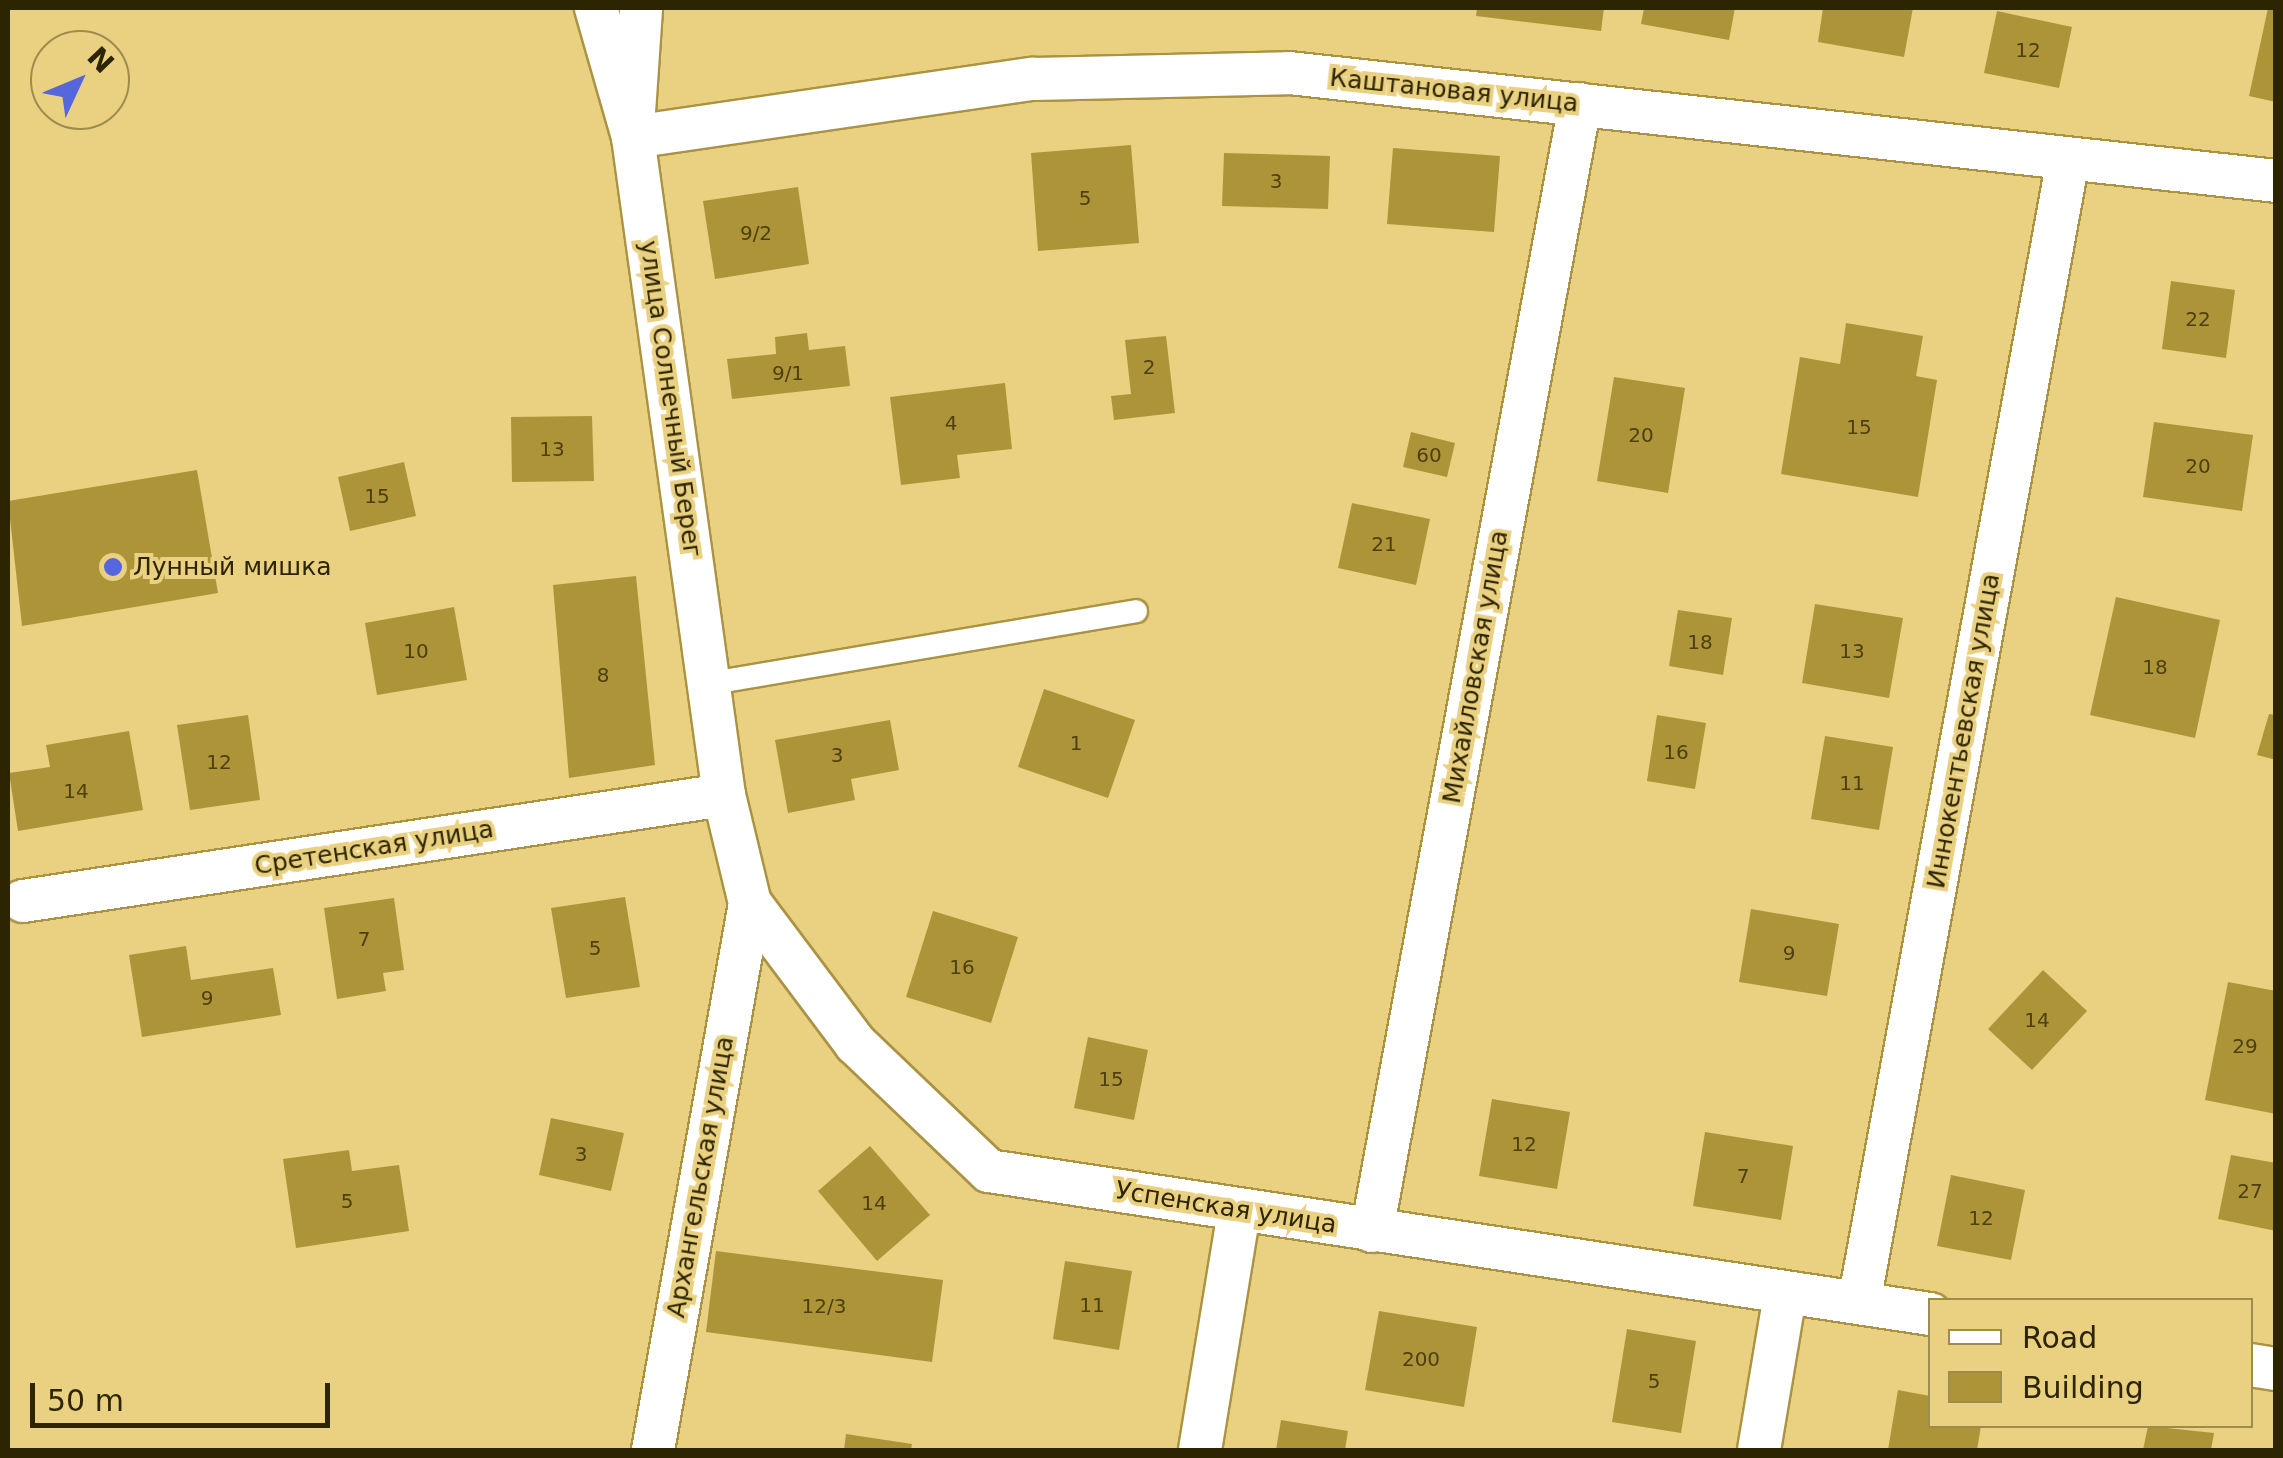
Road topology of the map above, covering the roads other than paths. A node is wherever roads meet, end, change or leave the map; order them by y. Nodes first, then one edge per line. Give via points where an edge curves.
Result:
1 (596, 8) edge
2 (640, 8) edge
3 (1580, 104) junction
4 (633, 137) junction
5 (2068, 160) junction
6 (2276, 181) edge
7 (1136, 611) dead end
8 (712, 683) junction
9 (724, 794) junction
10 (23, 901) dead end
11 (750, 903) junction
12 (1239, 1211) junction
13 (1372, 1231) junction
14 (1785, 1295) junction
15 (1860, 1303) junction
16 (1928, 1314) edge
17 (653, 1450) edge
18 (1200, 1450) edge
19 (1759, 1450) edge

1 - 4 street, улица Солнечный Берег
2 - 4 street
3 - 4 street, Каштановая улица via 1289,73 1032,79
3 - 5 street, Каштановая улица
3 - 13 street, Михайловская улица
4 - 8 street, улица Солнечный Берег
5 - 6 street, Каштановая улица
5 - 15 street, Иннокентьевская улица
7 - 8 lane
8 - 9 street, улица Солнечный Берег
9 - 10 street, Сретенская улица
9 - 11 street, Успенская улица
11 - 12 street, Успенская улица via 856,1044 989,1172
11 - 17 street, Архангельская улица
12 - 13 street, Успенская улица
12 - 18 street
13 - 14 street, Успенская улица
14 - 15 street, Успенская улица
14 - 19 street
15 - 16 street, Успенская улица

